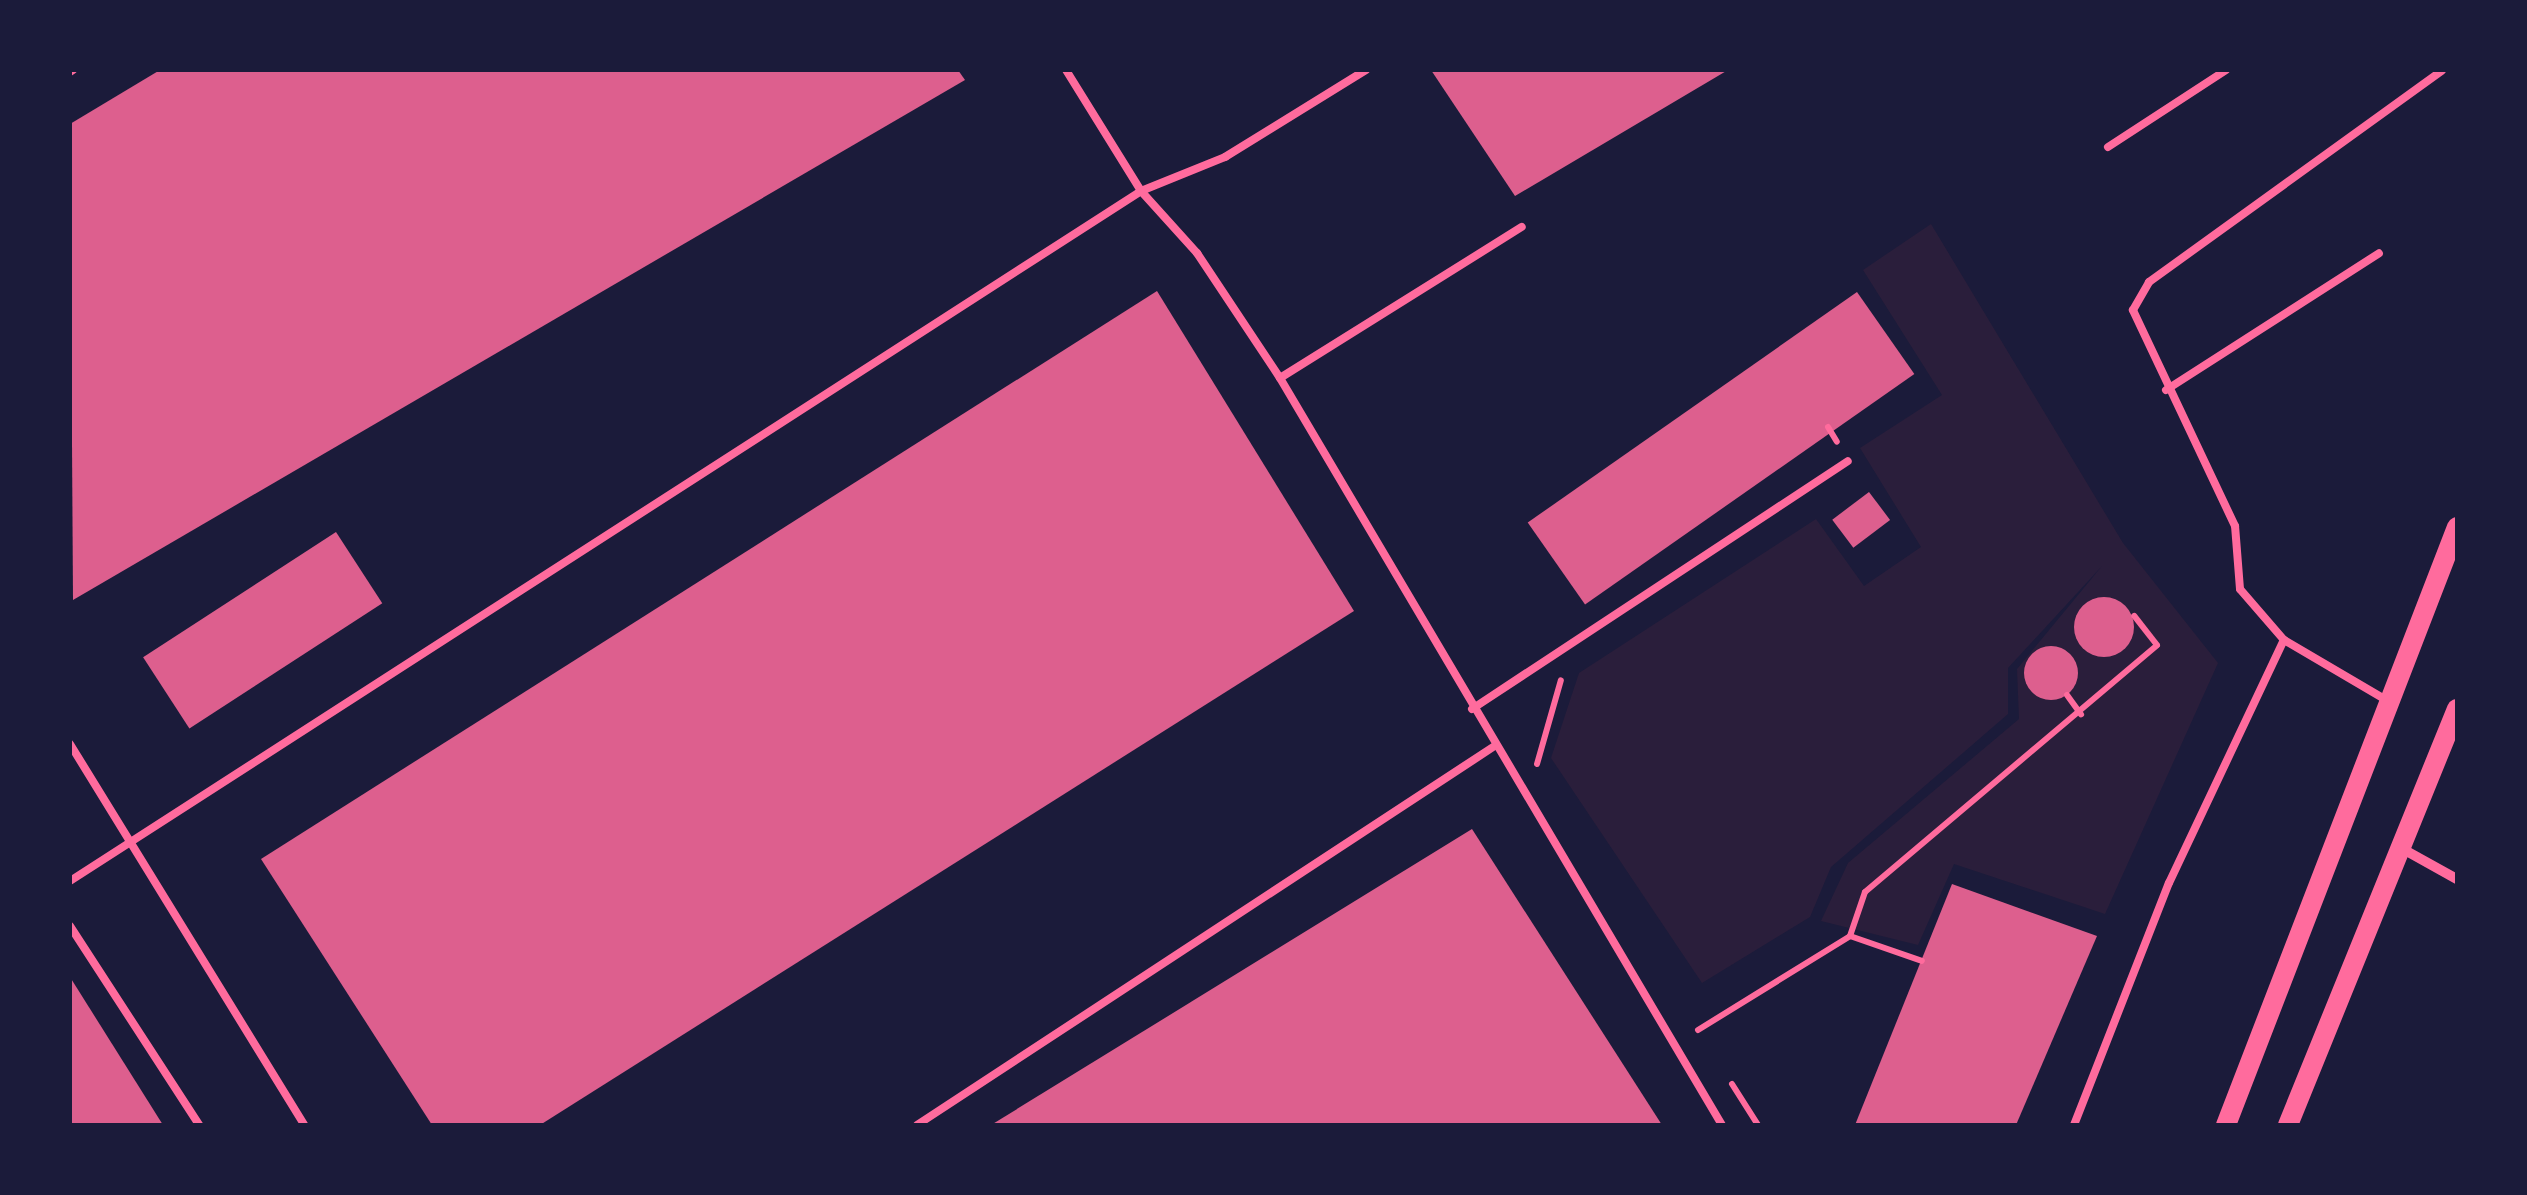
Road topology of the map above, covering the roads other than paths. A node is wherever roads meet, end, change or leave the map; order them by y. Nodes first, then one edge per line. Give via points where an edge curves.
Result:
1 (1066, 70) edge
2 (1366, 70) edge
3 (2226, 70) edge
4 (2442, 72) edge
5 (2108, 147) dead end
6 (1141, 191) junction
7 (1522, 227) dead end
8 (2378, 252) dead end
9 (1280, 378) junction
10 (2166, 390) junction
11 (1848, 461) dead end
12 (2457, 527) edge
13 (2284, 640) junction
14 (2388, 700) junction
15 (1472, 709) junction
16 (2457, 709) edge
17 (70, 744) edge
18 (1493, 746) junction
19 (132, 842) junction
20 (2401, 848) junction
21 (2457, 879) edge
22 (70, 881) edge
23 (70, 926) edge
24 (199, 1125) edge
25 (304, 1125) edge
26 (917, 1125) edge
27 (1722, 1125) edge
28 (2074, 1125) edge
29 (2226, 1125) edge
30 (2288, 1125) edge

1 - 6 lane
2 - 6 lane via 1225,157
3 - 5 lane
4 - 10 lane via 2138,295 2134,321
6 - 9 lane via 1197,253
6 - 19 lane
7 - 9 lane
8 - 10 lane
9 - 15 lane
10 - 13 lane via 2235,526 2240,589
11 - 15 lane
12 - 14 main road
13 - 14 lane
13 - 28 lane via 2169,883
14 - 29 main road
15 - 18 lane
16 - 20 main road
17 - 19 lane
18 - 26 lane
18 - 27 lane
19 - 22 lane
19 - 25 lane
20 - 21 street
20 - 30 main road
23 - 24 lane

